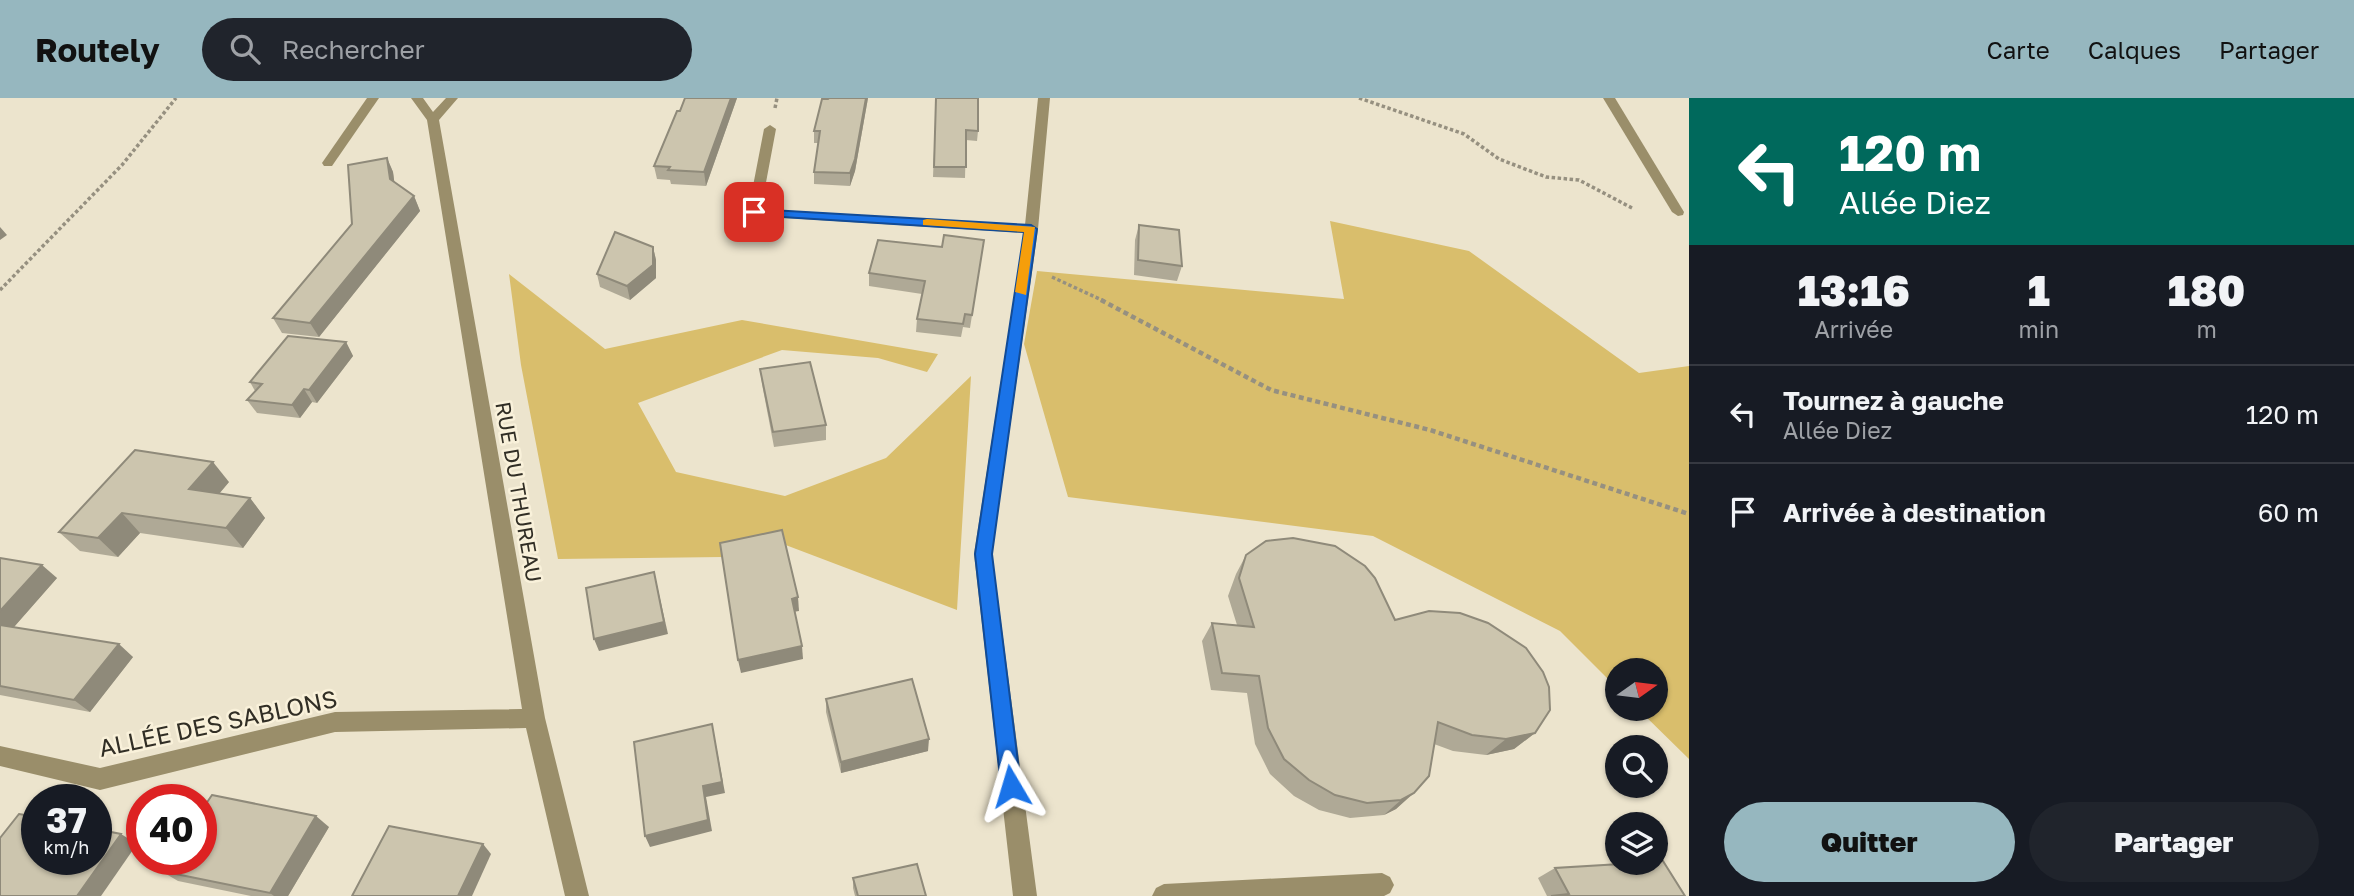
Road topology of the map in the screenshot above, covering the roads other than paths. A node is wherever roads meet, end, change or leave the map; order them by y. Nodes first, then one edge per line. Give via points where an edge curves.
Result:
1 (373, 98) edge
2 (417, 98) edge
3 (452, 98) edge
4 (1044, 98) edge
5 (1609, 98) edge
6 (433, 120) junction
7 (770, 129) dead end
8 (328, 163) dead end
9 (1678, 212) dead end
10 (1031, 229) junction
11 (534, 718) junction
12 (0, 756) edge
13 (1382, 885) dead end
14 (577, 896) edge
15 (1025, 896) edge
16 (1164, 896) edge

1 - 8 street
2 - 6 street, RUE DU THUREAU
3 - 6 street
4 - 10 street
5 - 9 street
6 - 11 street, RUE DU THUREAU
7 - 10 street via 754,212
10 - 15 street via 984,554
11 - 12 street, ALLÉE DES SABLONS via 335,722 100,779
11 - 14 street, RUE DU THUREAU
13 - 16 street

